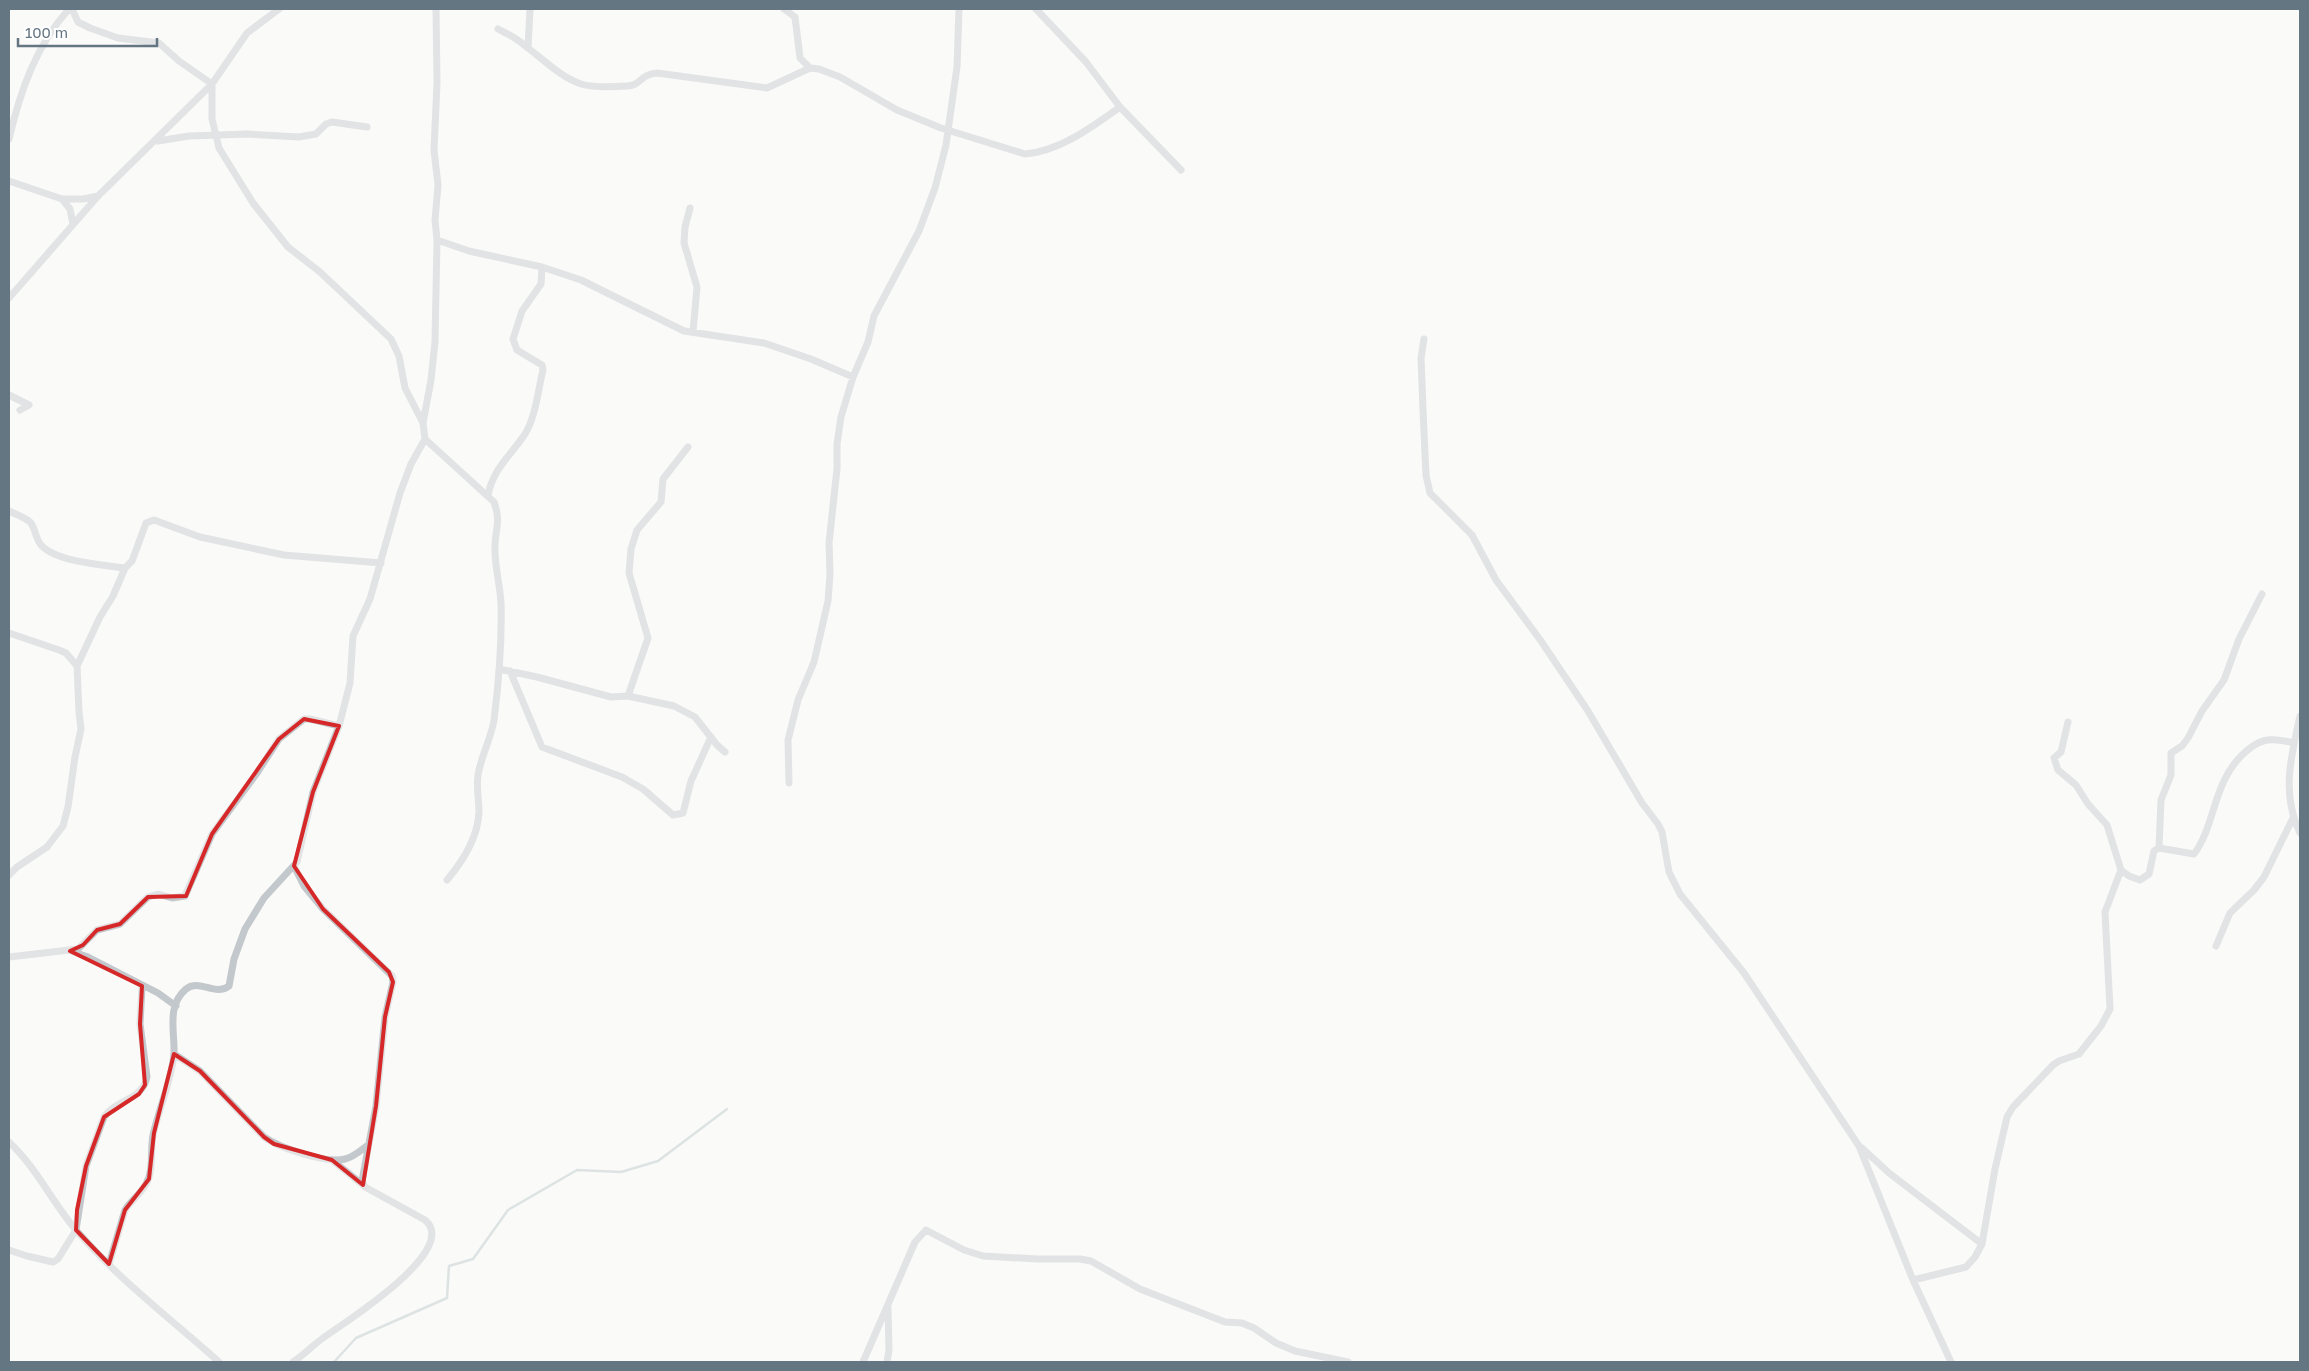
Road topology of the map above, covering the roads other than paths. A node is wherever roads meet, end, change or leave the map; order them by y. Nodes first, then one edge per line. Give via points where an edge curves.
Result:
1 (71, 9) edge
2 (278, 9) edge
3 (436, 9) edge
4 (530, 9) edge
5 (784, 9) edge
6 (959, 9) edge
7 (1036, 9) edge
8 (498, 29) dead end
9 (528, 48) junction
10 (810, 68) junction
11 (212, 84) junction
12 (1120, 107) junction
13 (367, 127) dead end
14 (948, 130) junction
15 (202, 136) junction
16 (216, 136) junction
17 (9, 139) edge
18 (156, 141) junction
19 (219, 148) junction
20 (1181, 170) dead end
21 (9, 181) edge
22 (98, 196) junction
23 (62, 199) junction
24 (690, 208) dead end
25 (73, 224) junction
26 (437, 240) junction
27 (542, 267) junction
28 (9, 298) edge
29 (693, 332) junction
30 (1424, 339) dead end
31 (852, 377) junction
32 (9, 395) edge
33 (20, 410) dead end
34 (422, 423) junction
35 (424, 439) junction
36 (688, 447) dead end
37 (488, 496) junction
38 (9, 511) edge
39 (381, 562) junction
40 (125, 568) junction
41 (2262, 594) dead end
42 (9, 633) edge
43 (66, 653) junction
44 (80, 657) junction
45 (77, 666) junction
46 (499, 669) junction
47 (510, 672) junction
48 (628, 696) junction
49 (2300, 716) edge
50 (2068, 722) dead end
51 (339, 726) junction
52 (711, 737) junction
53 (2294, 743) junction
54 (725, 752) dead end
55 (789, 783) dead end
56 (2293, 818) junction
57 (2300, 832) edge
58 (2159, 848) junction
59 (294, 866) junction
60 (2121, 870) junction
61 (9, 875) edge
62 (447, 880) dead end
63 (2216, 946) dead end
64 (70, 951) junction
65 (9, 957) edge
66 (142, 987) junction
67 (176, 1006) junction
68 (174, 1054) junction
69 (9, 1142) edge
70 (368, 1145) junction
71 (1859, 1146) junction
72 (332, 1160) junction
73 (363, 1185) junction
74 (76, 1230) junction
75 (1982, 1244) junction
76 (9, 1250) edge
77 (109, 1264) junction
78 (1913, 1280) junction
79 (888, 1306) junction
80 (219, 1362) edge
81 (294, 1362) edge
82 (863, 1362) edge
83 (887, 1362) edge
84 (1348, 1362) edge
85 (1951, 1362) edge

1 - 11 street via 78,22 90,28 118,38 160,43
1 - 17 street via 41,45 18,102
2 - 11 street via 247,33
3 - 26 street via 434,150 438,185
4 - 9 street
5 - 10 street via 795,17 800,58
6 - 14 street via 959,52
7 - 12 street via 1086,62
8 - 9 street
9 - 10 street via 564,74 589,86 629,86 646,74 657,73 767,88
10 - 14 street via 840,77 897,110
11 - 16 street via 211,113
11 - 18 street
12 - 14 street via 1076,136 1035,153 1005,149
12 - 20 street
13 - 16 street via 332,122 310,136
14 - 31 street via 935,188 918,231 877,310 868,342
15 - 16 street
15 - 18 street
15 - 19 street
16 - 19 street
18 - 22 street
19 - 34 street via 277,235 392,339 405,388
21 - 23 street
22 - 23 street
22 - 25 street
23 - 25 street via 70,209
24 - 29 street via 684,243 697,287
25 - 28 street
26 - 27 street via 490,257
26 - 34 street via 435,342
27 - 29 street via 581,280 668,325
27 - 37 street via 541,284 522,311 513,339 517,350 542,365 543,370 526,432 500,465 490,482
29 - 31 street via 764,343
30 - 71 street via 1421,358 1423,410 1426,476 1430,493 1472,535 1496,580 1588,711 1642,803 1658,824 1669,872 1680,894 1744,973
31 - 55 street via 837,444 828,601 814,662 798,700 788,740
32 - 33 street via 29,405
34 - 35 street
35 - 37 street
35 - 39 street via 400,493
36 - 48 street via 664,479 662,502 637,530 631,549 629,572 648,638
37 - 46 street via 494,502 499,526 494,548 501,601
38 - 40 street via 30,522 42,546 49,550 88,564
39 - 40 street via 284,555 200,537 154,520 146,523 132,561
39 - 51 street via 370,600 353,636 350,682
40 - 44 street
41 - 58 street via 2238,639 2224,680 2188,738 2171,753 2171,775 2161,800
42 - 43 street
43 - 44 street
43 - 45 street
44 - 45 street
45 - 61 street via 81,729 63,826 47,847 16,866
46 - 47 street
46 - 62 street via 492,734 478,775 476,827 466,858
47 - 48 street via 537,676 611,697
47 - 52 street via 542,747 622,777 643,789 673,815 683,813 691,780
48 - 52 street via 674,706 696,717
49 - 53 street
50 - 60 street via 2061,752 2054,758 2054,763 2107,825
51 - 59 street via 313,792
51 - 64 street via 304,719 279,739 212,834 185,896 154,895 140,903 120,924 97,930 83,945
52 - 54 street
53 - 56 street via 2288,775
53 - 58 street via 2258,741 2235,762 2223,781 2194,854
56 - 57 street
56 - 63 street via 2264,877 2230,913
58 - 60 street via 2154,851 2149,874 2144,878 2134,878
59 - 67 street via 264,898 245,929 229,986 221,990 193,986 186,990
59 - 70 street via 304,886 323,909 389,972 393,982 385,1017 376,1106
60 - 75 street via 2105,912 2110,1009 2079,1054 2053,1065 2007,1117
64 - 65 street
64 - 66 street via 88,957
66 - 67 street via 158,993
66 - 74 street via 140,1024 147,1077 139,1094 108,1111 104,1117 86,1166
67 - 68 street via 171,1018
68 - 72 street via 201,1072 274,1144
68 - 77 street via 154,1133 148,1179 142,1192 129,1202 125,1210
69 - 74 street
70 - 72 street via 349,1158
70 - 73 street
71 - 75 street
71 - 78 street
72 - 73 street
73 - 81 street via 430,1224 432,1242 392,1290
74 - 76 street via 58,1259 52,1262
74 - 77 street
75 - 78 street via 1966,1267
77 - 80 street
78 - 85 street
79 - 82 street
79 - 83 street
79 - 84 street via 915,1242 922,1231 928,1230 983,1256 1091,1261 1140,1289 1226,1322 1242,1323 1295,1351

